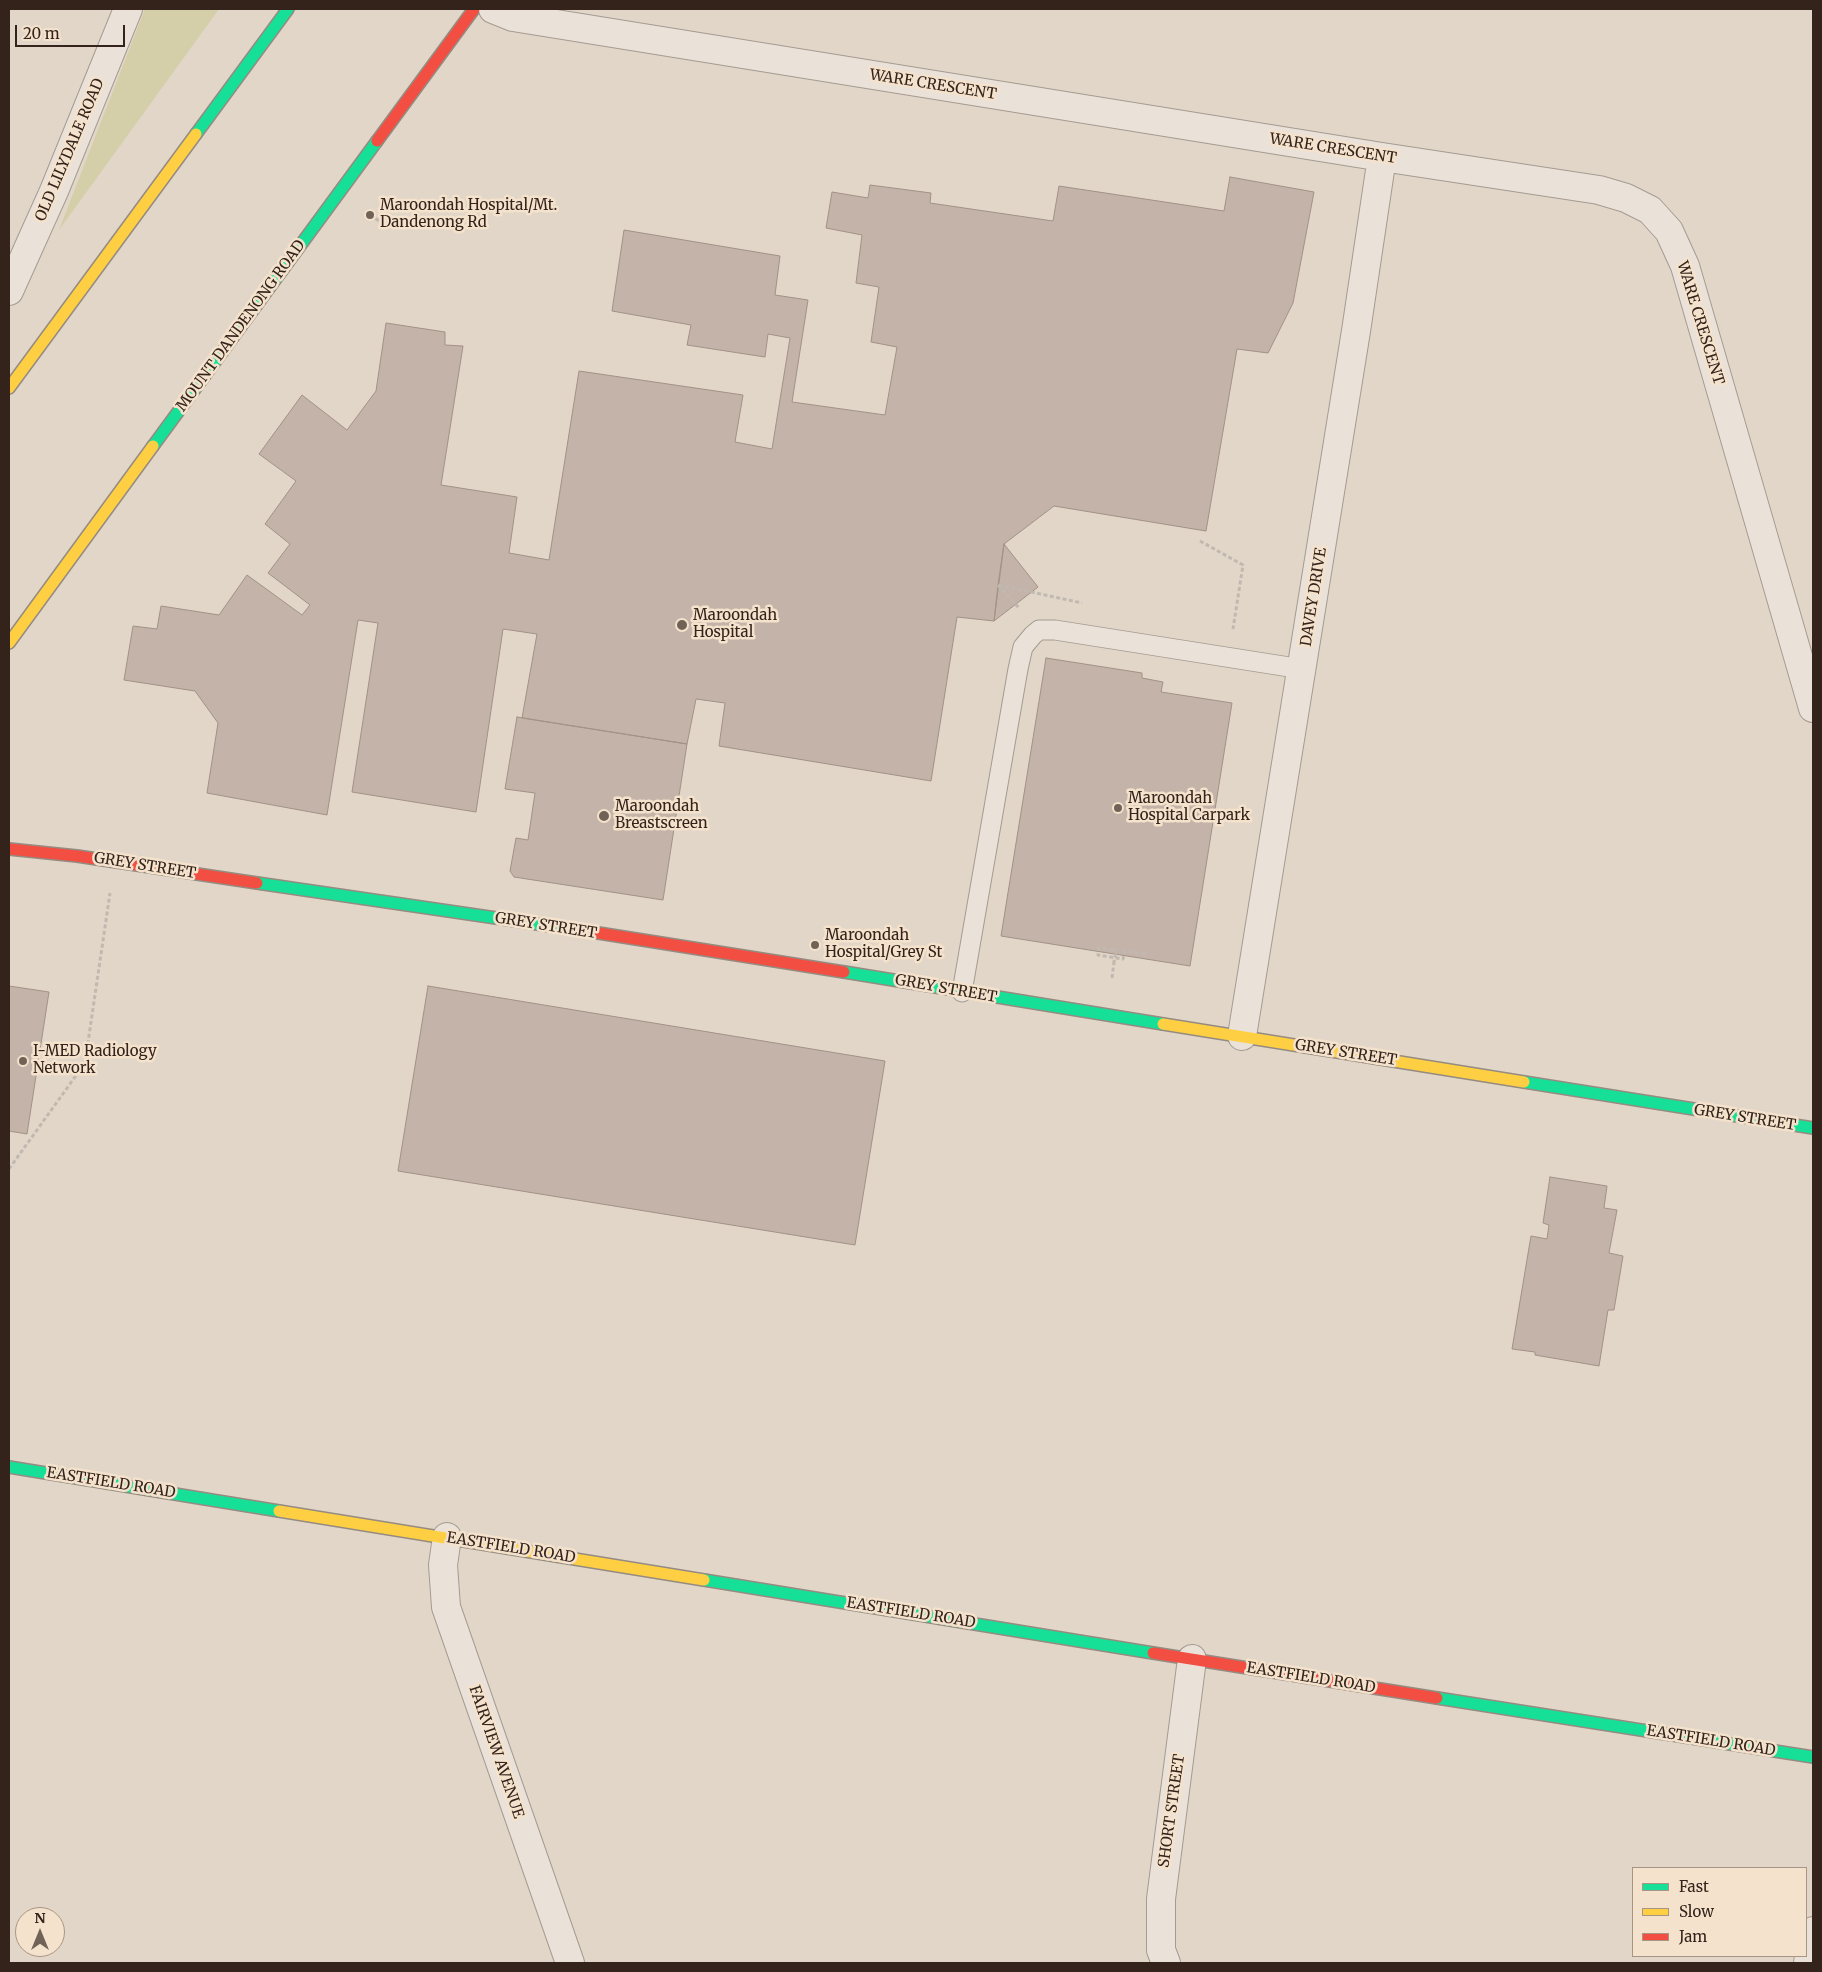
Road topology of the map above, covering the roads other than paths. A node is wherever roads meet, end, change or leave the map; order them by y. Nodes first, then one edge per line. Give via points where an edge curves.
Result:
1 (128, 9) edge
2 (288, 9) edge
3 (474, 9) edge
4 (494, 9) edge
5 (1382, 157) junction
6 (9, 290) edge
7 (9, 388) edge
8 (9, 643) edge
9 (1302, 669) junction
10 (1813, 708) edge
11 (9, 834) edge
12 (9, 849) edge
13 (77, 856) junction
14 (962, 992) junction
15 (1242, 1036) junction
16 (1813, 1128) edge
17 (9, 1467) edge
18 (447, 1537) junction
19 (1192, 1659) junction
20 (1813, 1757) edge
21 (1813, 1931) edge
22 (570, 1963) edge
23 (1166, 1963) edge
24 (1808, 1963) edge

1 - 6 street, OLD LILYDALE ROAD
2 - 7 main road
3 - 8 main road, MOUNT DANDENONG ROAD
4 - 5 street, WARE CRESCENT via 513,18
5 - 9 street, DAVEY DRIVE
5 - 10 street, WARE CRESCENT via 1599,190 1650,210 1669,231 1685,266
9 - 14 lane via 1055,630 1039,630 1033,635 1023,647 1018,669
9 - 15 street, DAVEY DRIVE
11 - 13 street, GREY STREET
12 - 13 main road, GREY STREET
13 - 14 main road, GREY STREET via 630,938
14 - 15 main road, GREY STREET
15 - 16 main road, GREY STREET
17 - 18 main road, EASTFIELD ROAD
18 - 19 main road, EASTFIELD ROAD
18 - 22 street, FAIRVIEW AVENUE via 443,1565 446,1607
19 - 20 main road, EASTFIELD ROAD
19 - 23 street, SHORT STREET via 1161,1898 1161,1950
21 - 24 street

